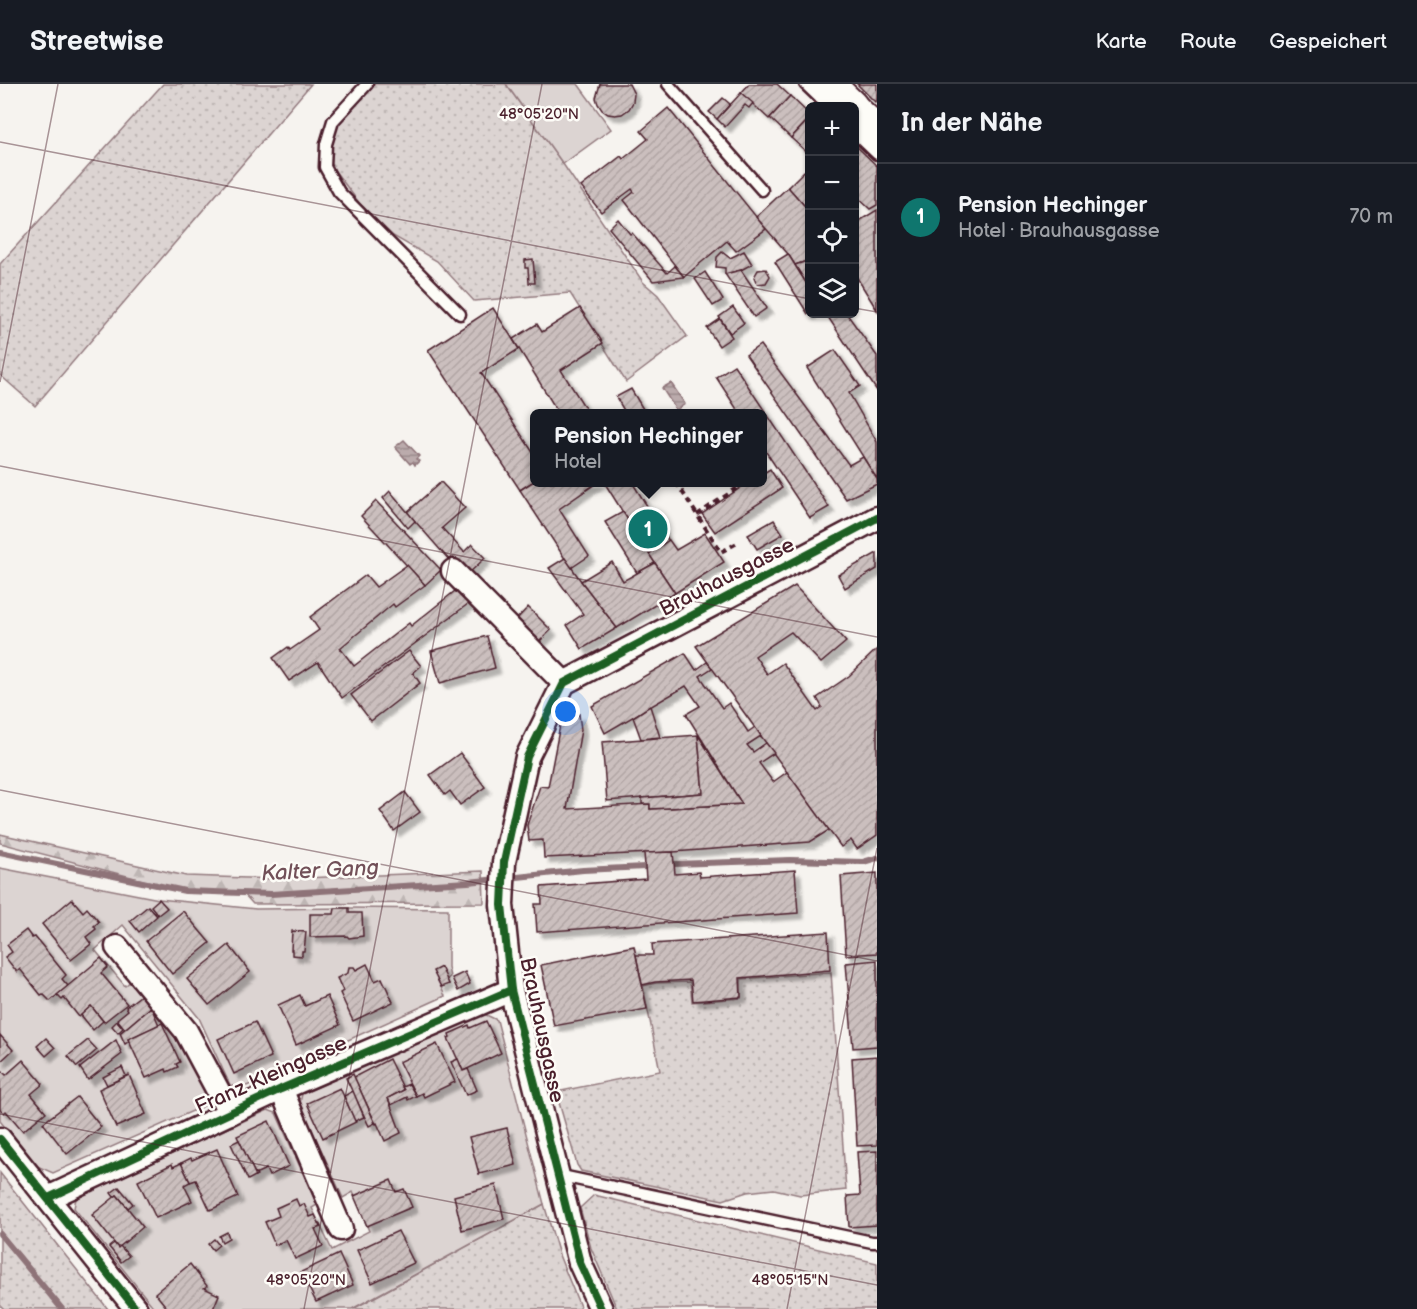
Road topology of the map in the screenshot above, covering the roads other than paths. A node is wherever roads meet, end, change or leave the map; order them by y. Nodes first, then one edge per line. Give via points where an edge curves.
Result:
1 (366, 84) edge
2 (668, 84) edge
3 (805, 84) edge
4 (828, 84) edge
5 (824, 102) edge
6 (847, 102) edge
7 (859, 114) edge
8 (877, 132) edge
9 (859, 136) edge
10 (877, 154) edge
11 (762, 190) dead end
12 (460, 314) dead end
13 (877, 519) edge
14 (453, 571) dead end
15 (564, 683) junction
16 (117, 947) dead end
17 (511, 990) junction
18 (281, 1089) junction
19 (230, 1113) junction
20 (0, 1139) edge
21 (557, 1175) junction
22 (48, 1198) junction
23 (341, 1229) dead end
24 (877, 1242) edge
25 (136, 1309) edge
26 (600, 1309) edge

1 - 12 lane via 333,121 325,167 339,192
2 - 11 lane
3 - 5 lane
4 - 6 street
7 - 8 street
9 - 10 lane
13 - 15 street, Brauhausgasse
14 - 15 street
15 - 17 street, Brauhausgasse via 527,757 504,862 502,893
16 - 19 street, Franz Kleingasse via 186,1031
17 - 18 street, Franz Kleingasse
17 - 21 street, Brauhausgasse
18 - 19 street, Franz Kleingasse
18 - 23 street, Franz Kleingasse
19 - 22 street, Franz Kleingasse
20 - 22 street
21 - 24 lane
21 - 26 street, Brauhausgasse via 580,1263
22 - 25 street

